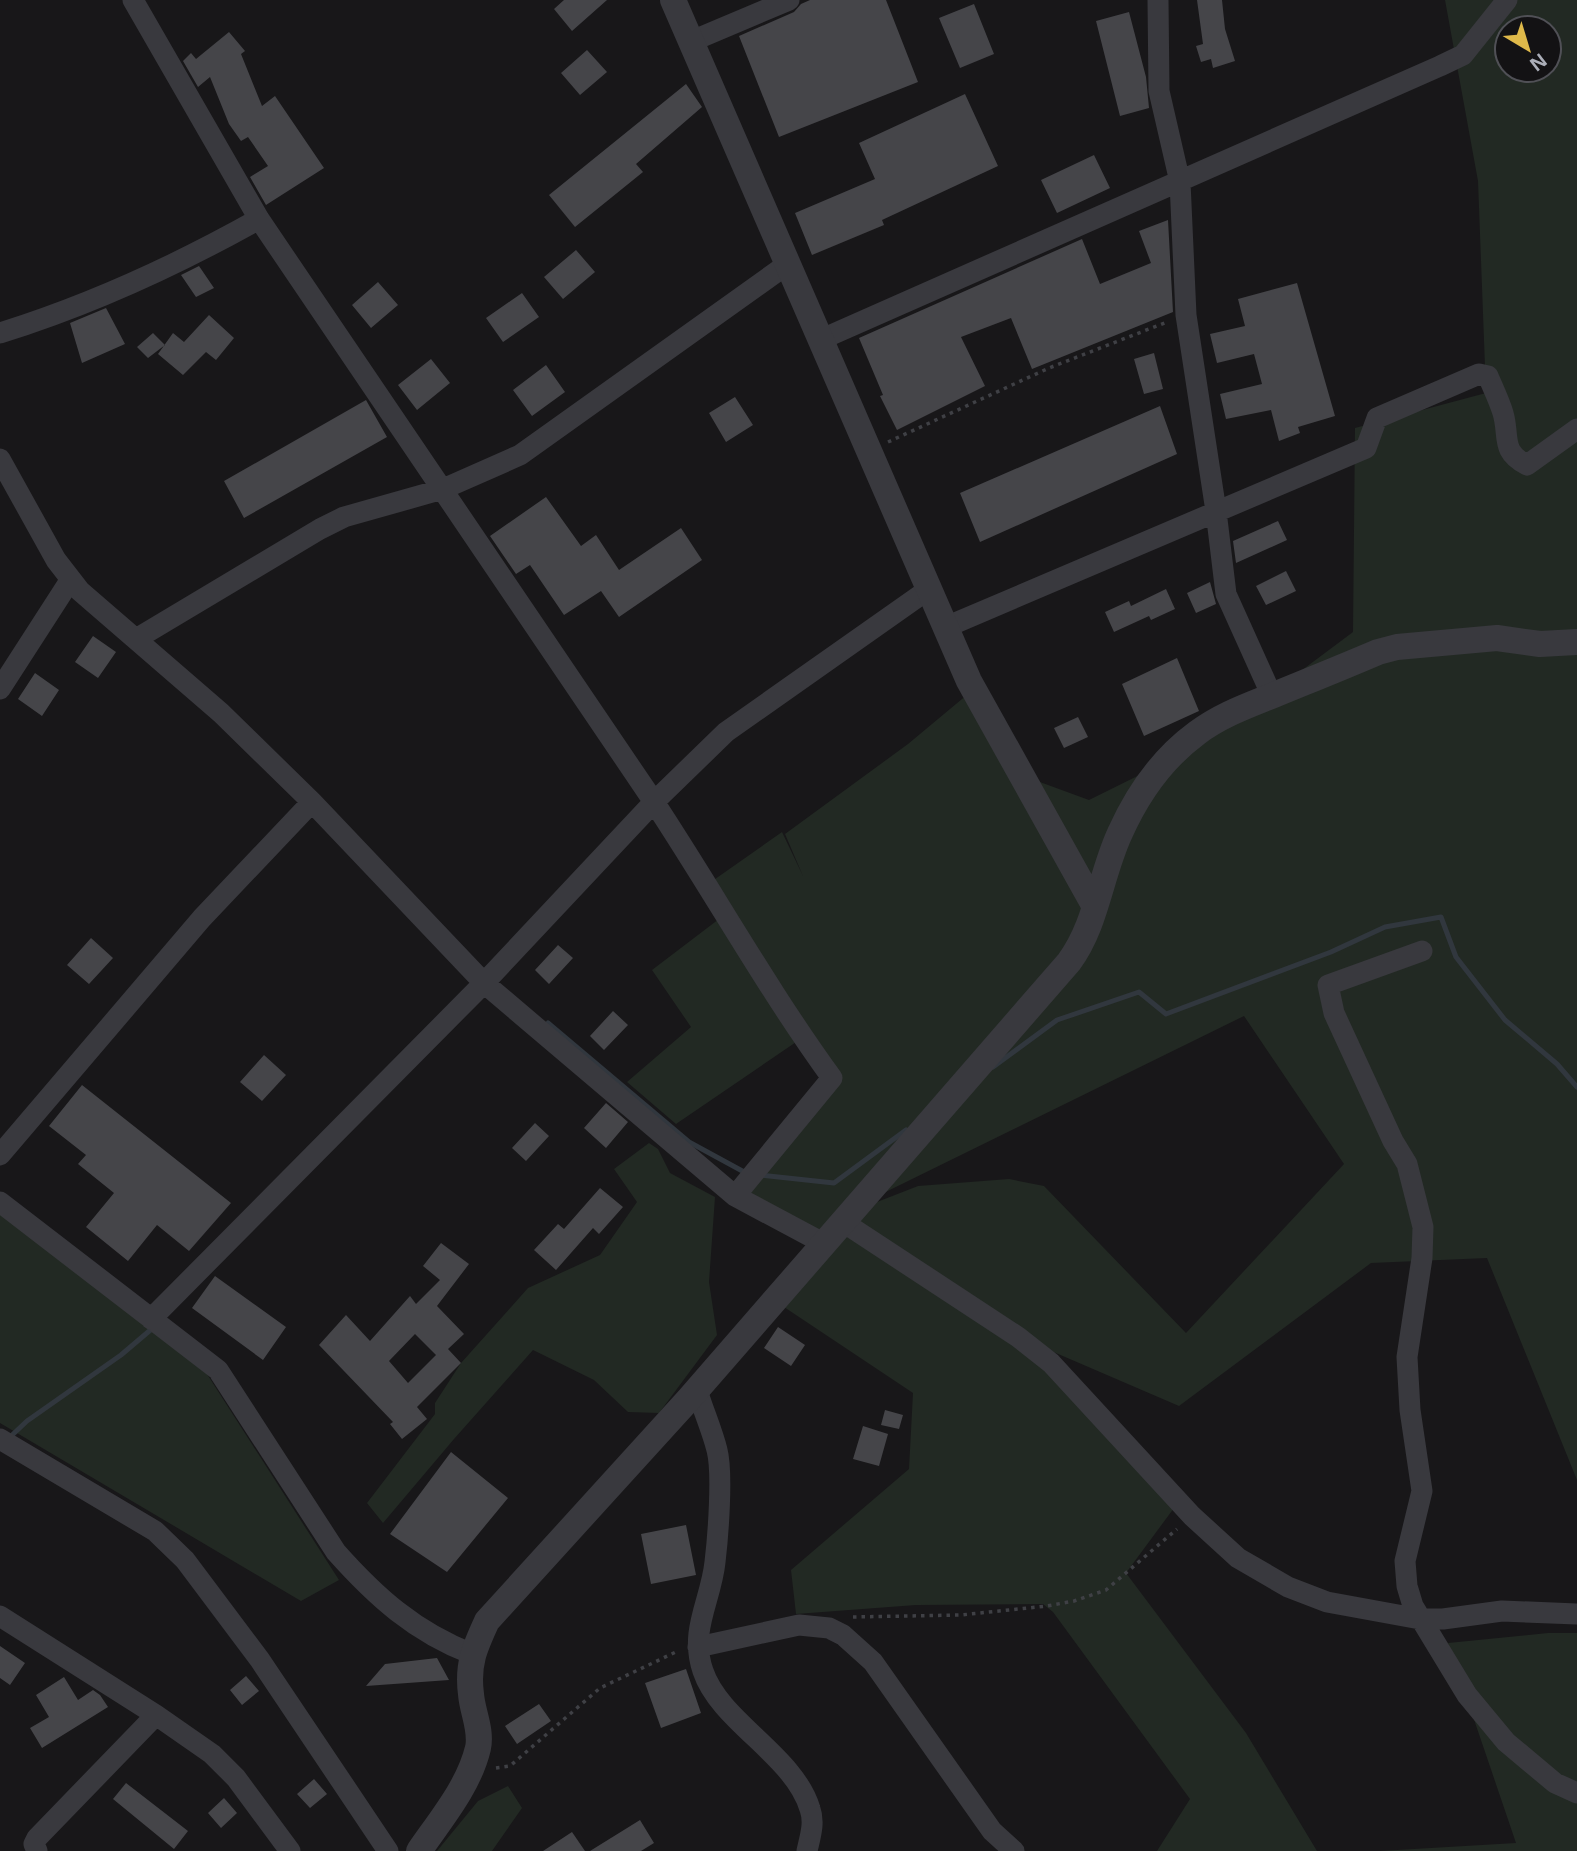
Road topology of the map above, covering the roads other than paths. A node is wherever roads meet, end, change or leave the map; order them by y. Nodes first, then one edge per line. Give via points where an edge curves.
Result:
1 (133, 0) edge
2 (673, 0) edge
3 (789, 0) edge
4 (1158, 0) edge
5 (1507, 0) edge
6 (692, 41) junction
7 (1180, 182) junction
8 (259, 219) junction
9 (789, 263) junction
10 (0, 332) edge
11 (822, 339) junction
12 (1577, 429) edge
13 (0, 459) edge
14 (443, 489) junction
15 (1216, 511) junction
16 (71, 579) junction
17 (929, 589) junction
18 (946, 627) junction
19 (136, 639) junction
20 (1577, 642) edge
21 (0, 689) edge
22 (1272, 696) junction
23 (312, 802) junction
24 (654, 802) junction
25 (1095, 907) junction
26 (1422, 951) dead end
27 (484, 982) junction
28 (0, 1154) edge
29 (735, 1196) junction
30 (0, 1202) edge
31 (843, 1222) junction
32 (823, 1243) junction
33 (150, 1319) junction
34 (697, 1390) junction
35 (0, 1438) edge
36 (1577, 1614) edge
37 (0, 1616) edge
38 (1420, 1619) junction
39 (698, 1647) junction
40 (471, 1654) junction
41 (156, 1715) junction
42 (1577, 1793) edge
43 (37, 1851) edge
44 (290, 1851) edge
45 (388, 1851) edge
46 (419, 1851) edge
47 (807, 1851) edge
48 (1014, 1851) edge

1 - 8 street
2 - 6 street
3 - 6 street
4 - 7 street via 1159,91
5 - 7 street via 1463,55
6 - 9 street
7 - 11 street
7 - 15 street via 1186,315
8 - 10 street via 105,294
8 - 14 street
9 - 11 street
9 - 14 street via 520,455
11 - 17 street
12 - 15 street via 1527,465 1515,459 1496,394 1488,376 1479,374 1377,418 1366,448
13 - 16 street via 56,561
14 - 19 street via 344,517
14 - 24 street
15 - 18 street
15 - 22 street via 1226,594
16 - 19 street
16 - 21 street
17 - 18 street
17 - 24 street via 726,732
18 - 25 street via 970,681
19 - 23 street
20 - 22 street via 1540,644 1497,638 1397,647
22 - 25 street via 1234,710 1196,733 1152,779 1119,835
23 - 27 street
23 - 28 street via 202,918
24 - 27 street
24 - 29 street via 802,1038 832,1078
25 - 31 street via 1069,962
26 - 38 street via 1328,985 1334,1013 1407,1164 1423,1227 1407,1357 1422,1491 1405,1561 1407,1586
27 - 29 street
27 - 33 street
29 - 32 street
30 - 33 street
31 - 32 street
31 - 38 street via 1051,1363 1192,1516 1238,1558 1288,1587 1327,1602
32 - 34 street
33 - 40 street via 218,1370 358,1577 416,1627
34 - 39 street via 718,1451 719,1473 715,1565 699,1622
34 - 40 street via 487,1621
35 - 45 street via 155,1531 185,1560 260,1660
36 - 38 street via 1502,1611
37 - 41 street
38 - 42 street via 1467,1695 1506,1742 1555,1783
39 - 47 street via 713,1692 788,1770 803,1792 811,1810
39 - 48 street via 799,1625 829,1628 843,1635 873,1662 992,1831
40 - 46 street via 470,1694 479,1745 470,1772
41 - 43 street via 37,1838
41 - 44 street via 212,1754 236,1778

